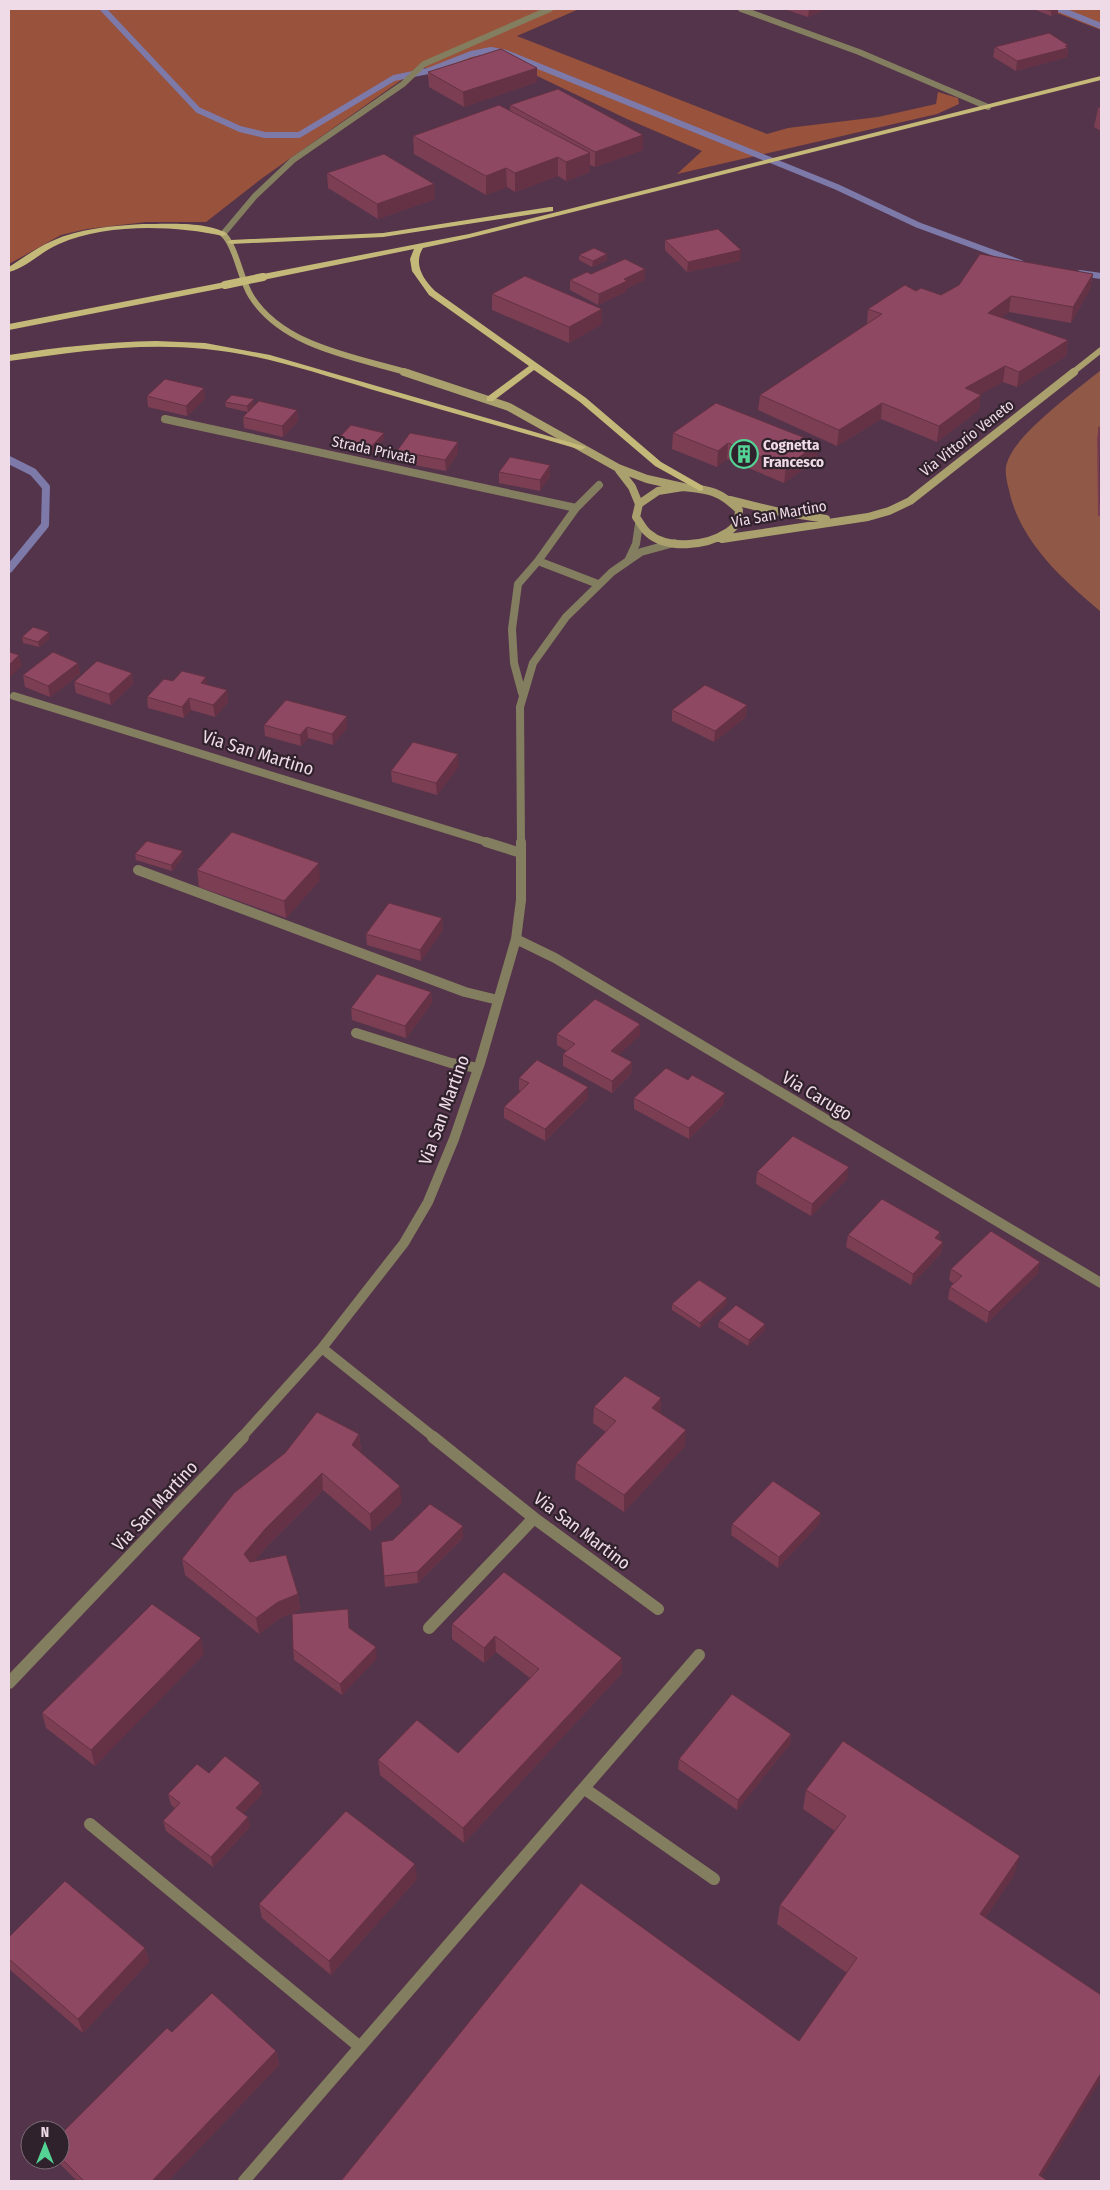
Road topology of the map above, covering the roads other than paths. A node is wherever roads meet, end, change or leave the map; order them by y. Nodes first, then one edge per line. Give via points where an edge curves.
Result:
1 (550, 9) edge
2 (741, 9) edge
3 (1101, 78) edge
4 (988, 107) junction
5 (726, 173) junction
6 (224, 234) junction
7 (231, 242) junction
8 (420, 246) junction
9 (9, 270) edge
10 (9, 327) edge
11 (1101, 350) edge
12 (9, 358) edge
13 (535, 365) junction
14 (490, 399) junction
15 (165, 419) dead end
16 (581, 446) junction
17 (617, 467) junction
18 (599, 486) dead end
19 (683, 487) junction
20 (700, 488) junction
21 (730, 500) junction
22 (639, 504) junction
23 (576, 508) junction
24 (837, 520) junction
25 (640, 524) junction
26 (714, 540) junction
27 (675, 543) junction
28 (629, 559) junction
29 (538, 561) junction
30 (598, 584) junction
31 (14, 696) dead end
32 (522, 696) junction
33 (521, 853) junction
34 (138, 870) dead end
35 (516, 939) junction
36 (498, 1000) junction
37 (356, 1033) dead end
38 (478, 1068) junction
39 (1101, 1283) edge
40 (322, 1348) junction
41 (534, 1518) junction
42 (658, 1609) dead end
43 (429, 1628) dead end
44 (700, 1655) dead end
45 (9, 1683) edge
46 (585, 1789) junction
47 (90, 1824) dead end
48 (714, 1879) dead end
49 (360, 2047) junction
50 (244, 2181) edge

1 - 6 street via 421,67 404,84 293,160 255,196
2 - 4 street via 859,52
3 - 4 main road
4 - 5 main road
5 - 7 main road via 550,209 412,231 346,238
5 - 8 main road
6 - 7 street
6 - 9 main road via 164,227 87,233 55,242
7 - 14 street via 238,270 250,292 269,318 288,331 338,352
8 - 10 main road, bridge
8 - 13 main road via 414,268 428,288 449,307
11 - 24 street, Via Vittorio Veneto via 910,501 890,512
12 - 16 main road via 117,344 220,348 286,362
13 - 14 main road
13 - 20 main road via 596,410 658,464
14 - 16 street via 538,420
15 - 23 street, Strada Privata
16 - 17 street
17 - 19 street
17 - 22 street via 632,487
18 - 23 street
19 - 20 street
19 - 22 street via 658,491
20 - 21 street
21 - 24 street, Via San Martino via 775,511
21 - 26 street via 739,512 738,523 726,535
22 - 25 street via 636,517
23 - 29 street
24 - 26 street, Via San Martino
25 - 27 street via 652,536
25 - 28 street
26 - 27 street
27 - 28 street, Via San Martino via 650,549
28 - 30 street, Via San Martino
29 - 30 street
29 - 32 street via 518,584 512,628 514,663
30 - 32 street, Via San Martino via 545,643 532,664
31 - 33 street, Via San Martino
32 - 33 street, Via San Martino
33 - 35 street, Via San Martino
34 - 36 street via 464,992
35 - 36 street, Via San Martino
35 - 39 street, Via Carugo via 555,958
36 - 38 street, Via San Martino
37 - 38 street via 451,1063
38 - 40 street, Via San Martino via 450,1152 419,1218 396,1254
40 - 41 street, Via San Martino
40 - 45 street, Via San Martino via 119,1570
41 - 42 street, Via San Martino
41 - 43 street
44 - 46 street
46 - 48 street
46 - 49 street
47 - 49 street
49 - 50 street

